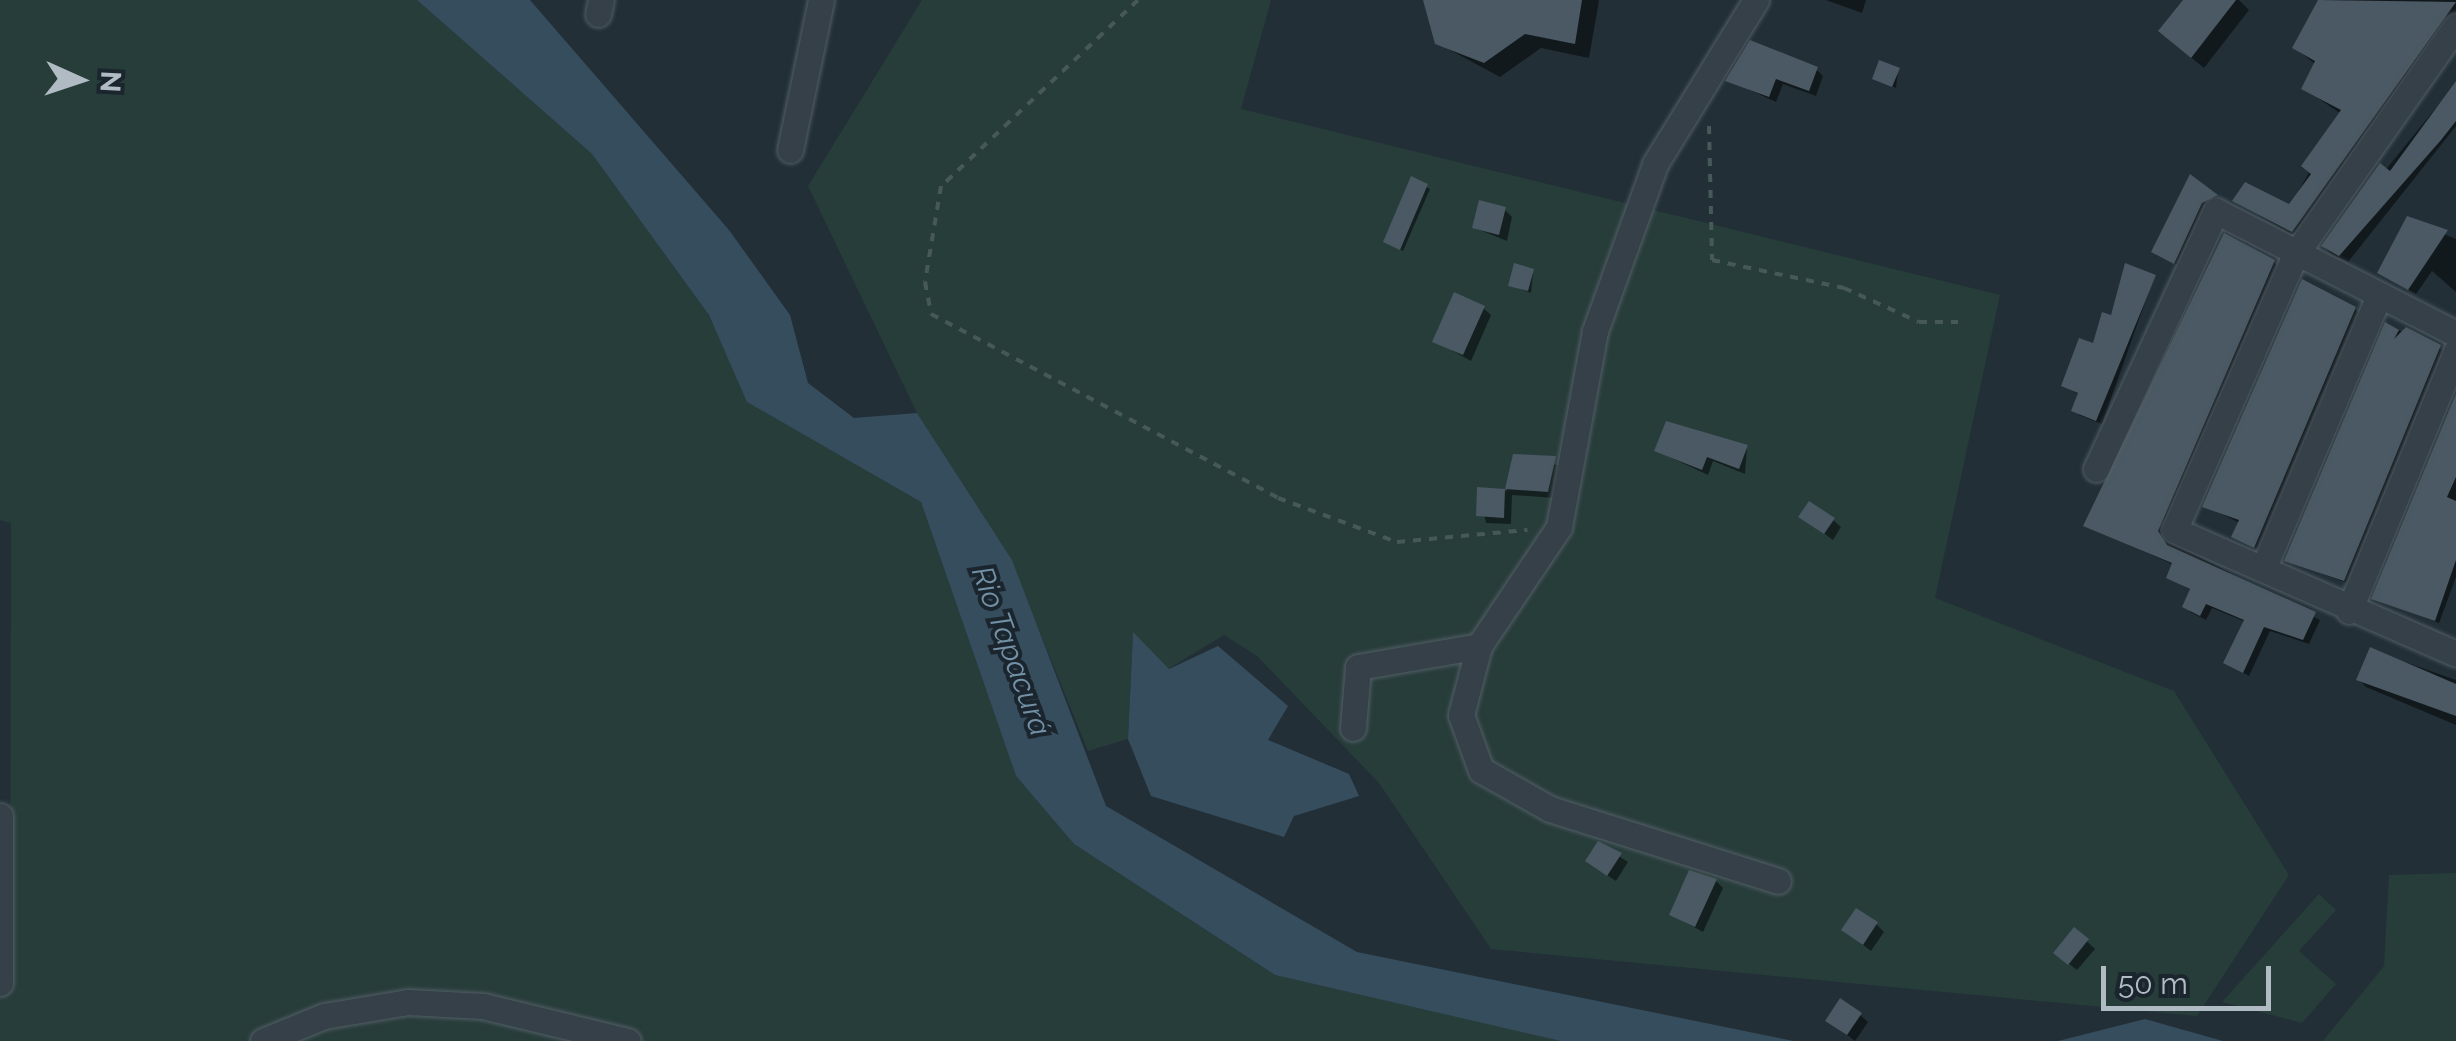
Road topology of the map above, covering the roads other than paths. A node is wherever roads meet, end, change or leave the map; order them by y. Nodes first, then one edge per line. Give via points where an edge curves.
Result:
1 (821, 0) edge
2 (1756, 0) edge
3 (2456, 26) edge
4 (790, 150) dead end
5 (2295, 255) junction
6 (2376, 300) junction
7 (2456, 334) edge
8 (2456, 351) edge
9 (2096, 469) dead end
10 (2263, 569) junction
11 (2349, 611) junction
12 (1479, 646) junction
13 (2454, 649) edge
14 (1353, 728) dead end
15 (0, 816) edge
16 (1778, 881) dead end
17 (1, 897) edge
18 (2, 977) edge
19 (262, 1041) edge
20 (628, 1041) edge

1 - 4 street
2 - 12 street via 1656,164 1596,331 1559,527
3 - 5 street
5 - 6 street
5 - 9 street via 2216,211
5 - 10 street via 2174,530
6 - 7 street
6 - 10 street
8 - 11 street
10 - 11 street
11 - 13 street
12 - 14 street via 1358,667
12 - 16 street via 1461,716 1481,770 1550,809
15 - 17 street
17 - 18 street
19 - 20 street via 324,1016 408,1002 483,1006

